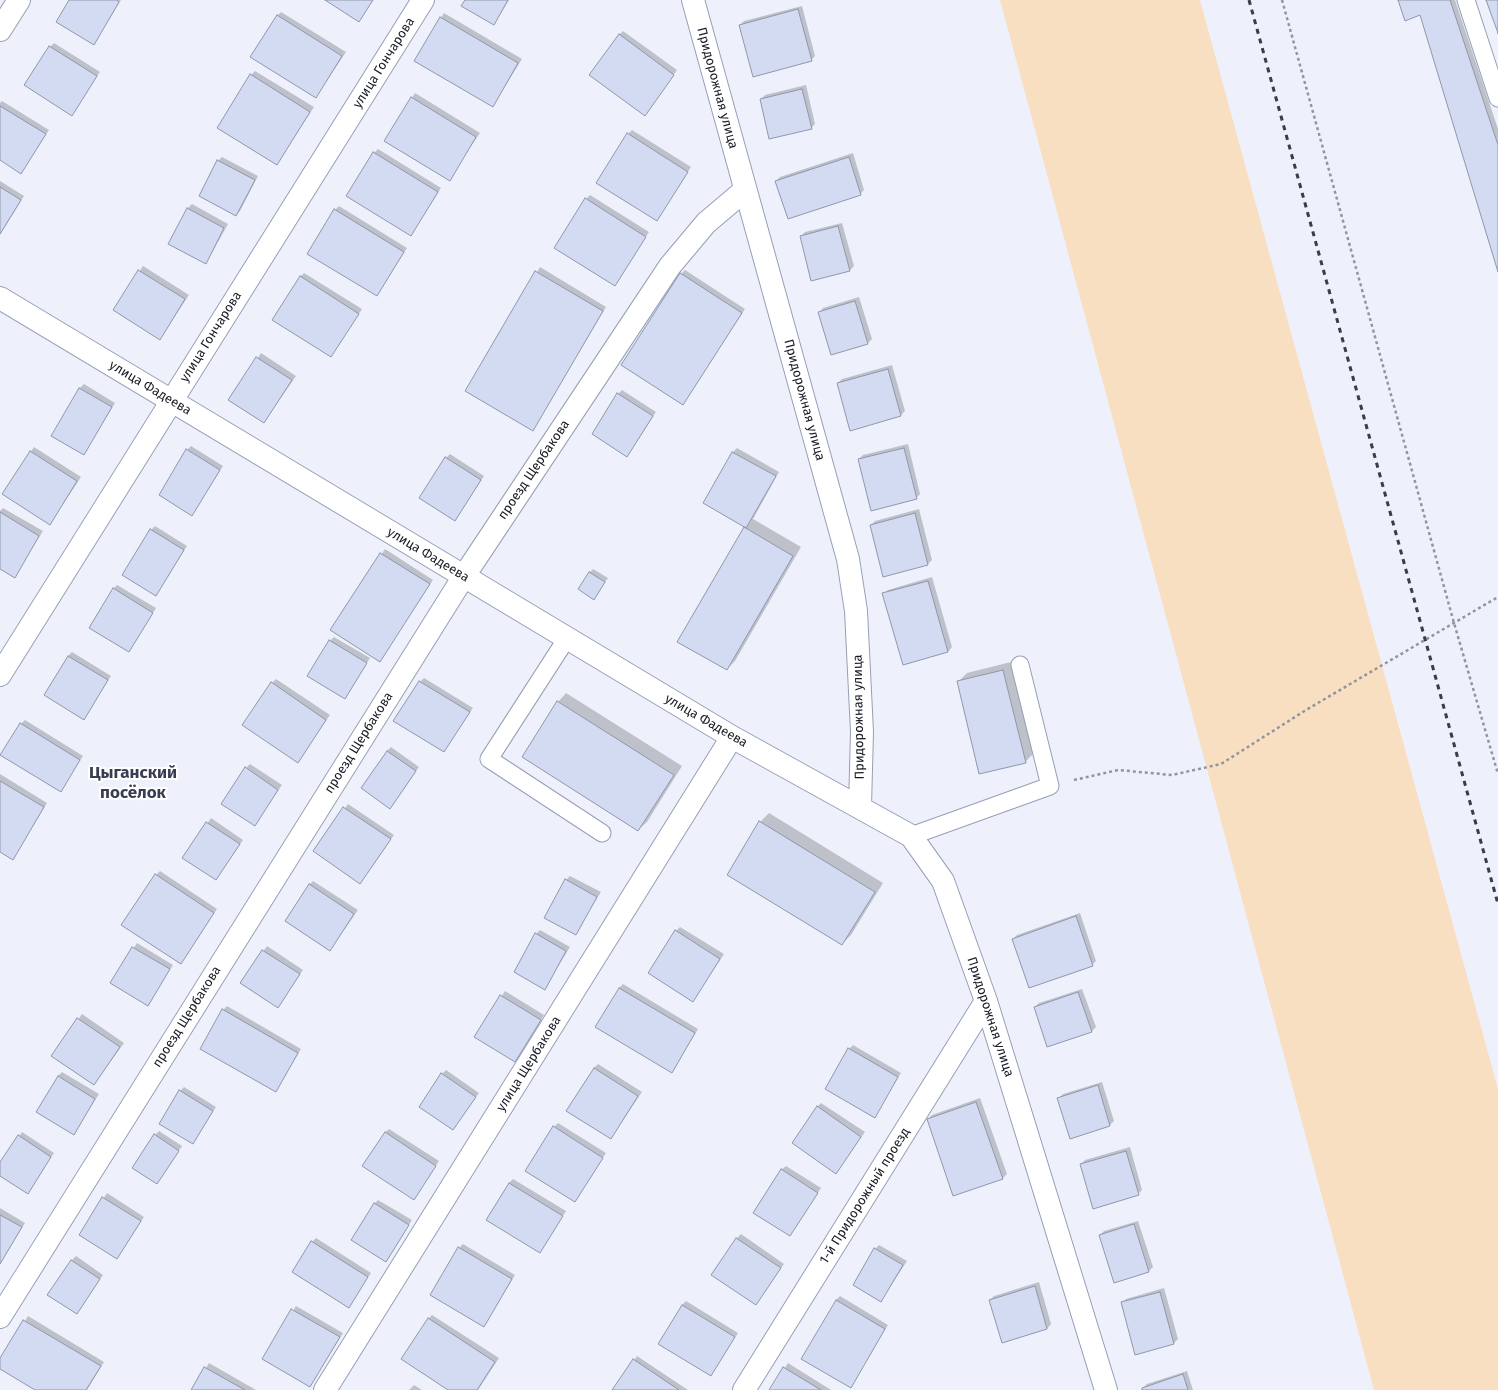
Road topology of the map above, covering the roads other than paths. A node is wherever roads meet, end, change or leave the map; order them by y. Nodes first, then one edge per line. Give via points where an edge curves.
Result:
1 (19, 0) edge
2 (423, 0) edge
3 (693, 0) edge
4 (1466, 0) edge
5 (0, 30) edge
6 (1498, 98) edge
7 (746, 190) junction
8 (0, 298) edge
9 (171, 401) junction
10 (464, 576) junction
11 (567, 638) junction
12 (1020, 665) dead end
13 (0, 675) edge
14 (732, 737) junction
15 (860, 806) junction
16 (602, 833) dead end
17 (912, 836) junction
18 (986, 1001) junction
19 (0, 1317) edge
20 (325, 1390) edge
21 (744, 1390) edge
22 (1106, 1390) edge

1 - 5 street
2 - 9 street, улица Гончарова
3 - 7 street, Придорожная улица
4 - 6 lane
7 - 10 street, проезд Щербакова via 706,223 670,266
7 - 15 street, Придорожная улица via 848,559 856,611 862,732
8 - 9 street, улица Фадеева
9 - 10 street, улица Фадеева
9 - 13 street, улица Гончарова
10 - 11 street, улица Фадеева
10 - 19 street, проезд Щербакова
11 - 14 street, улица Фадеева
11 - 16 lane via 489,760
12 - 17 lane via 1050,786
14 - 15 street, улица Фадеева
14 - 20 street, улица Щербакова
15 - 17 street, Придорожная улица
17 - 18 street, Придорожная улица via 943,881
18 - 21 street, 1-й Придорожный проезд
18 - 22 street, Придорожная улица

